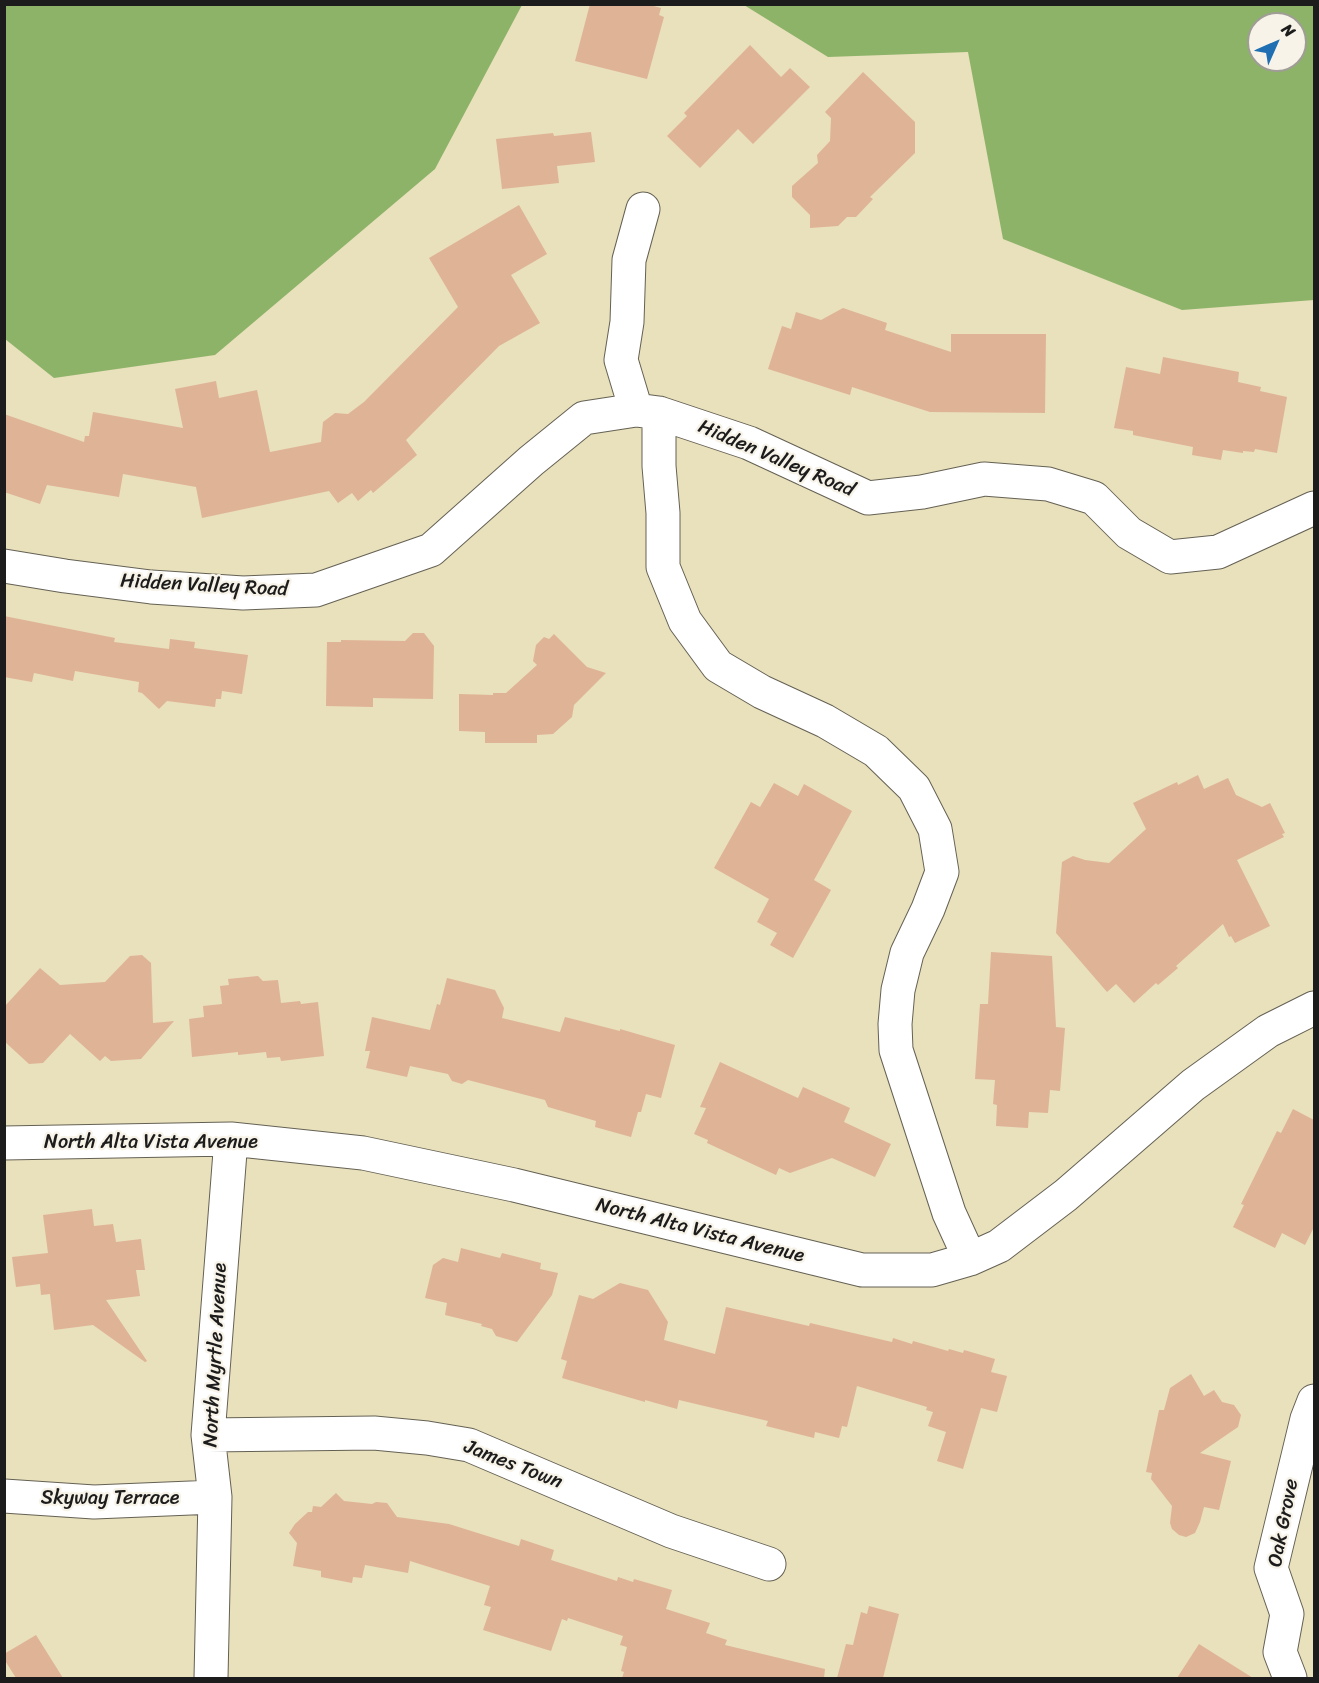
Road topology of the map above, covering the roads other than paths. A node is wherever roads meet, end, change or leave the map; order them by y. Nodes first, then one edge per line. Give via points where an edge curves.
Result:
1 (643, 209) dead end
2 (648, 411) junction
3 (1314, 508) edge
4 (4, 566) edge
5 (1314, 1008) edge
6 (231, 1139) junction
7 (4, 1143) edge
8 (970, 1259) junction
9 (1314, 1401) edge
10 (208, 1435) junction
11 (4, 1496) edge
12 (215, 1497) junction
13 (769, 1564) dead end
14 (212, 1678) edge
15 (1290, 1678) edge

1 - 2 street via 629,260 621,360
2 - 3 street, Hidden Valley Road via 749,443 868,498 984,479 1048,484 1094,498 1130,533 1170,557 1218,552
2 - 4 street, Hidden Valley Road via 584,418 431,550 316,590 243,592 151,587
2 - 8 street via 659,466 663,567 685,621 718,666 876,751 914,788 935,829 942,872 906,953 898,990 896,1050 949,1213
5 - 8 street, North Alta Vista Avenue via 1268,1031 1193,1085 1066,1195 999,1246
6 - 7 street, North Alta Vista Avenue
6 - 8 street, North Alta Vista Avenue via 363,1153 514,1185 862,1270 932,1270
6 - 10 street, North Myrtle Avenue
9 - 15 street, Oak Grove via 1271,1568 1287,1614 1280,1652
10 - 12 street, North Myrtle Avenue
10 - 13 street, James Town via 374,1433 469,1445 671,1531
11 - 12 street, Skyway Terrace via 94,1503
12 - 14 street, North Myrtle Avenue

